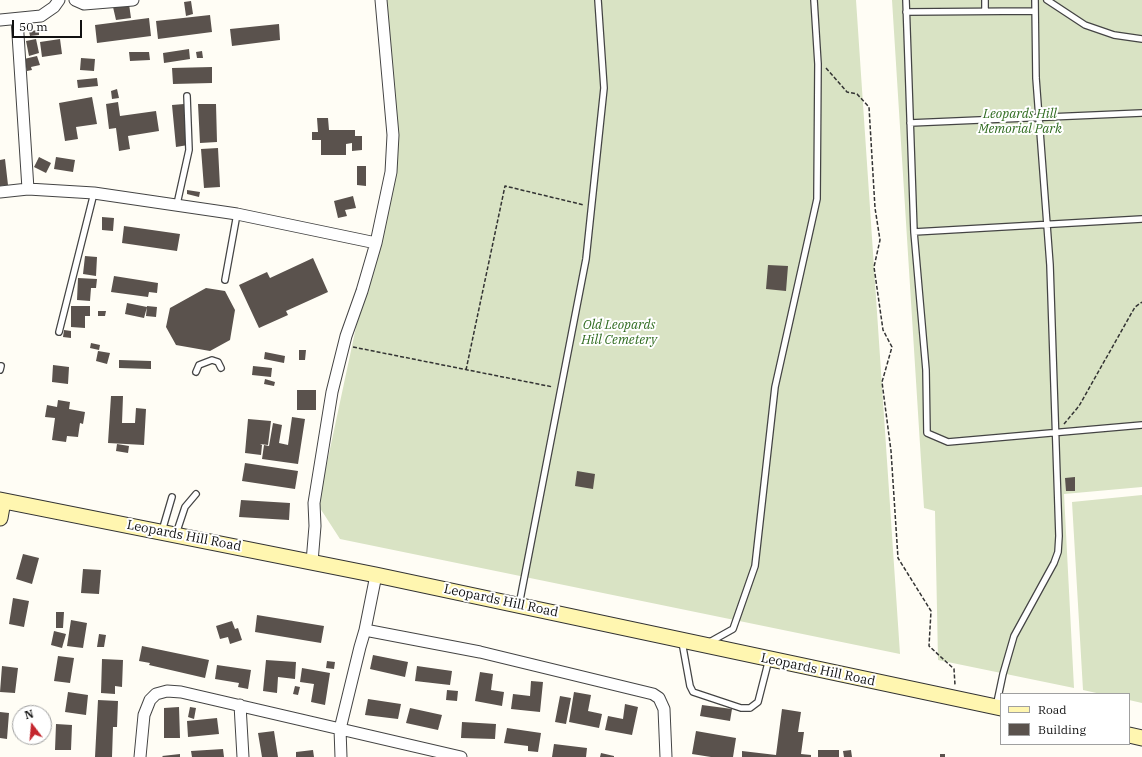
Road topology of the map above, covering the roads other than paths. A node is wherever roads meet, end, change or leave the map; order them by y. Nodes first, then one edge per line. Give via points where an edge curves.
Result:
1 (59, 0) edge
2 (75, 0) edge
3 (133, 0) edge
4 (381, 0) edge
5 (598, 0) edge
6 (814, 0) edge
7 (906, 0) edge
8 (985, 0) edge
9 (1035, 0) edge
10 (1047, 0) edge
11 (985, 11) junction
12 (1034, 11) junction
13 (906, 12) junction
14 (0, 20) edge
15 (17, 20) junction
16 (1142, 39) edge
17 (187, 96) dead end
18 (1142, 113) edge
19 (1039, 117) junction
20 (910, 123) junction
21 (28, 189) junction
22 (0, 192) edge
23 (94, 193) junction
24 (177, 204) junction
25 (237, 214) junction
26 (1142, 219) edge
27 (1047, 223) junction
28 (914, 232) junction
29 (376, 242) junction
30 (225, 280) dead end
31 (59, 332) dead end
32 (221, 368) dead end
33 (196, 372) dead end
34 (1142, 425) edge
35 (1056, 432) junction
36 (196, 494) dead end
37 (172, 497) dead end
38 (2, 501) edge
39 (0, 518) edge
40 (162, 531) junction
41 (176, 534) junction
42 (312, 562) junction
43 (376, 575) junction
44 (519, 605) junction
45 (365, 630) junction
46 (681, 640) junction
47 (704, 645) junction
48 (769, 659) junction
49 (1001, 693) edge
50 (240, 705) junction
51 (999, 708) edge
52 (340, 729) junction
53 (1130, 735) edge
54 (1142, 738) edge
55 (140, 757) edge
56 (243, 757) edge
57 (341, 757) edge
58 (461, 757) edge
59 (666, 757) edge

1 - 15 street via 41,16
2 - 3 street via 84,4
4 - 29 street via 393,135 391,172
5 - 44 lane via 604,88 586,259
6 - 47 lane via 818,64 817,199 775,387 755,566 733,629
7 - 13 lane
8 - 11 lane
9 - 12 lane
10 - 16 lane via 1085,25 1114,35
11 - 12 lane
11 - 13 lane
12 - 19 lane
13 - 20 lane
14 - 15 street
15 - 21 street
17 - 24 lane via 189,150
18 - 19 lane
19 - 20 lane
19 - 27 lane
20 - 28 lane
21 - 22 street
21 - 23 street
23 - 24 street
23 - 31 lane
24 - 25 street
25 - 29 street
25 - 30 lane
26 - 27 lane
27 - 28 lane
27 - 35 lane
28 - 35 lane via 926,370 927,433 948,442
29 - 42 street via 332,392 314,503
32 - 33 lane via 218,362 212,360 199,364
34 - 35 lane
35 - 49 lane via 1058,552 1014,636 1005,666
36 - 41 lane via 185,507
37 - 40 lane
38 - 39 main road
38 - 40 main road, Leopards Hill Road
40 - 41 main road, Leopards Hill Road
41 - 42 main road, Leopards Hill Road
42 - 43 main road, Leopards Hill Road
43 - 44 main road, Leopards Hill Road
43 - 45 street
44 - 46 main road, Leopards Hill Road
45 - 52 street
45 - 59 street via 480,652 654,694 664,709
46 - 47 main road, Leopards Hill Road
46 - 48 lane via 693,692 741,708 750,708 758,702
47 - 48 main road, Leopards Hill Road
48 - 51 main road, Leopards Hill Road
50 - 52 street
50 - 55 street via 181,692 167,691 156,694 150,700 144,715
50 - 56 street
52 - 57 street
52 - 58 street
53 - 54 main road

